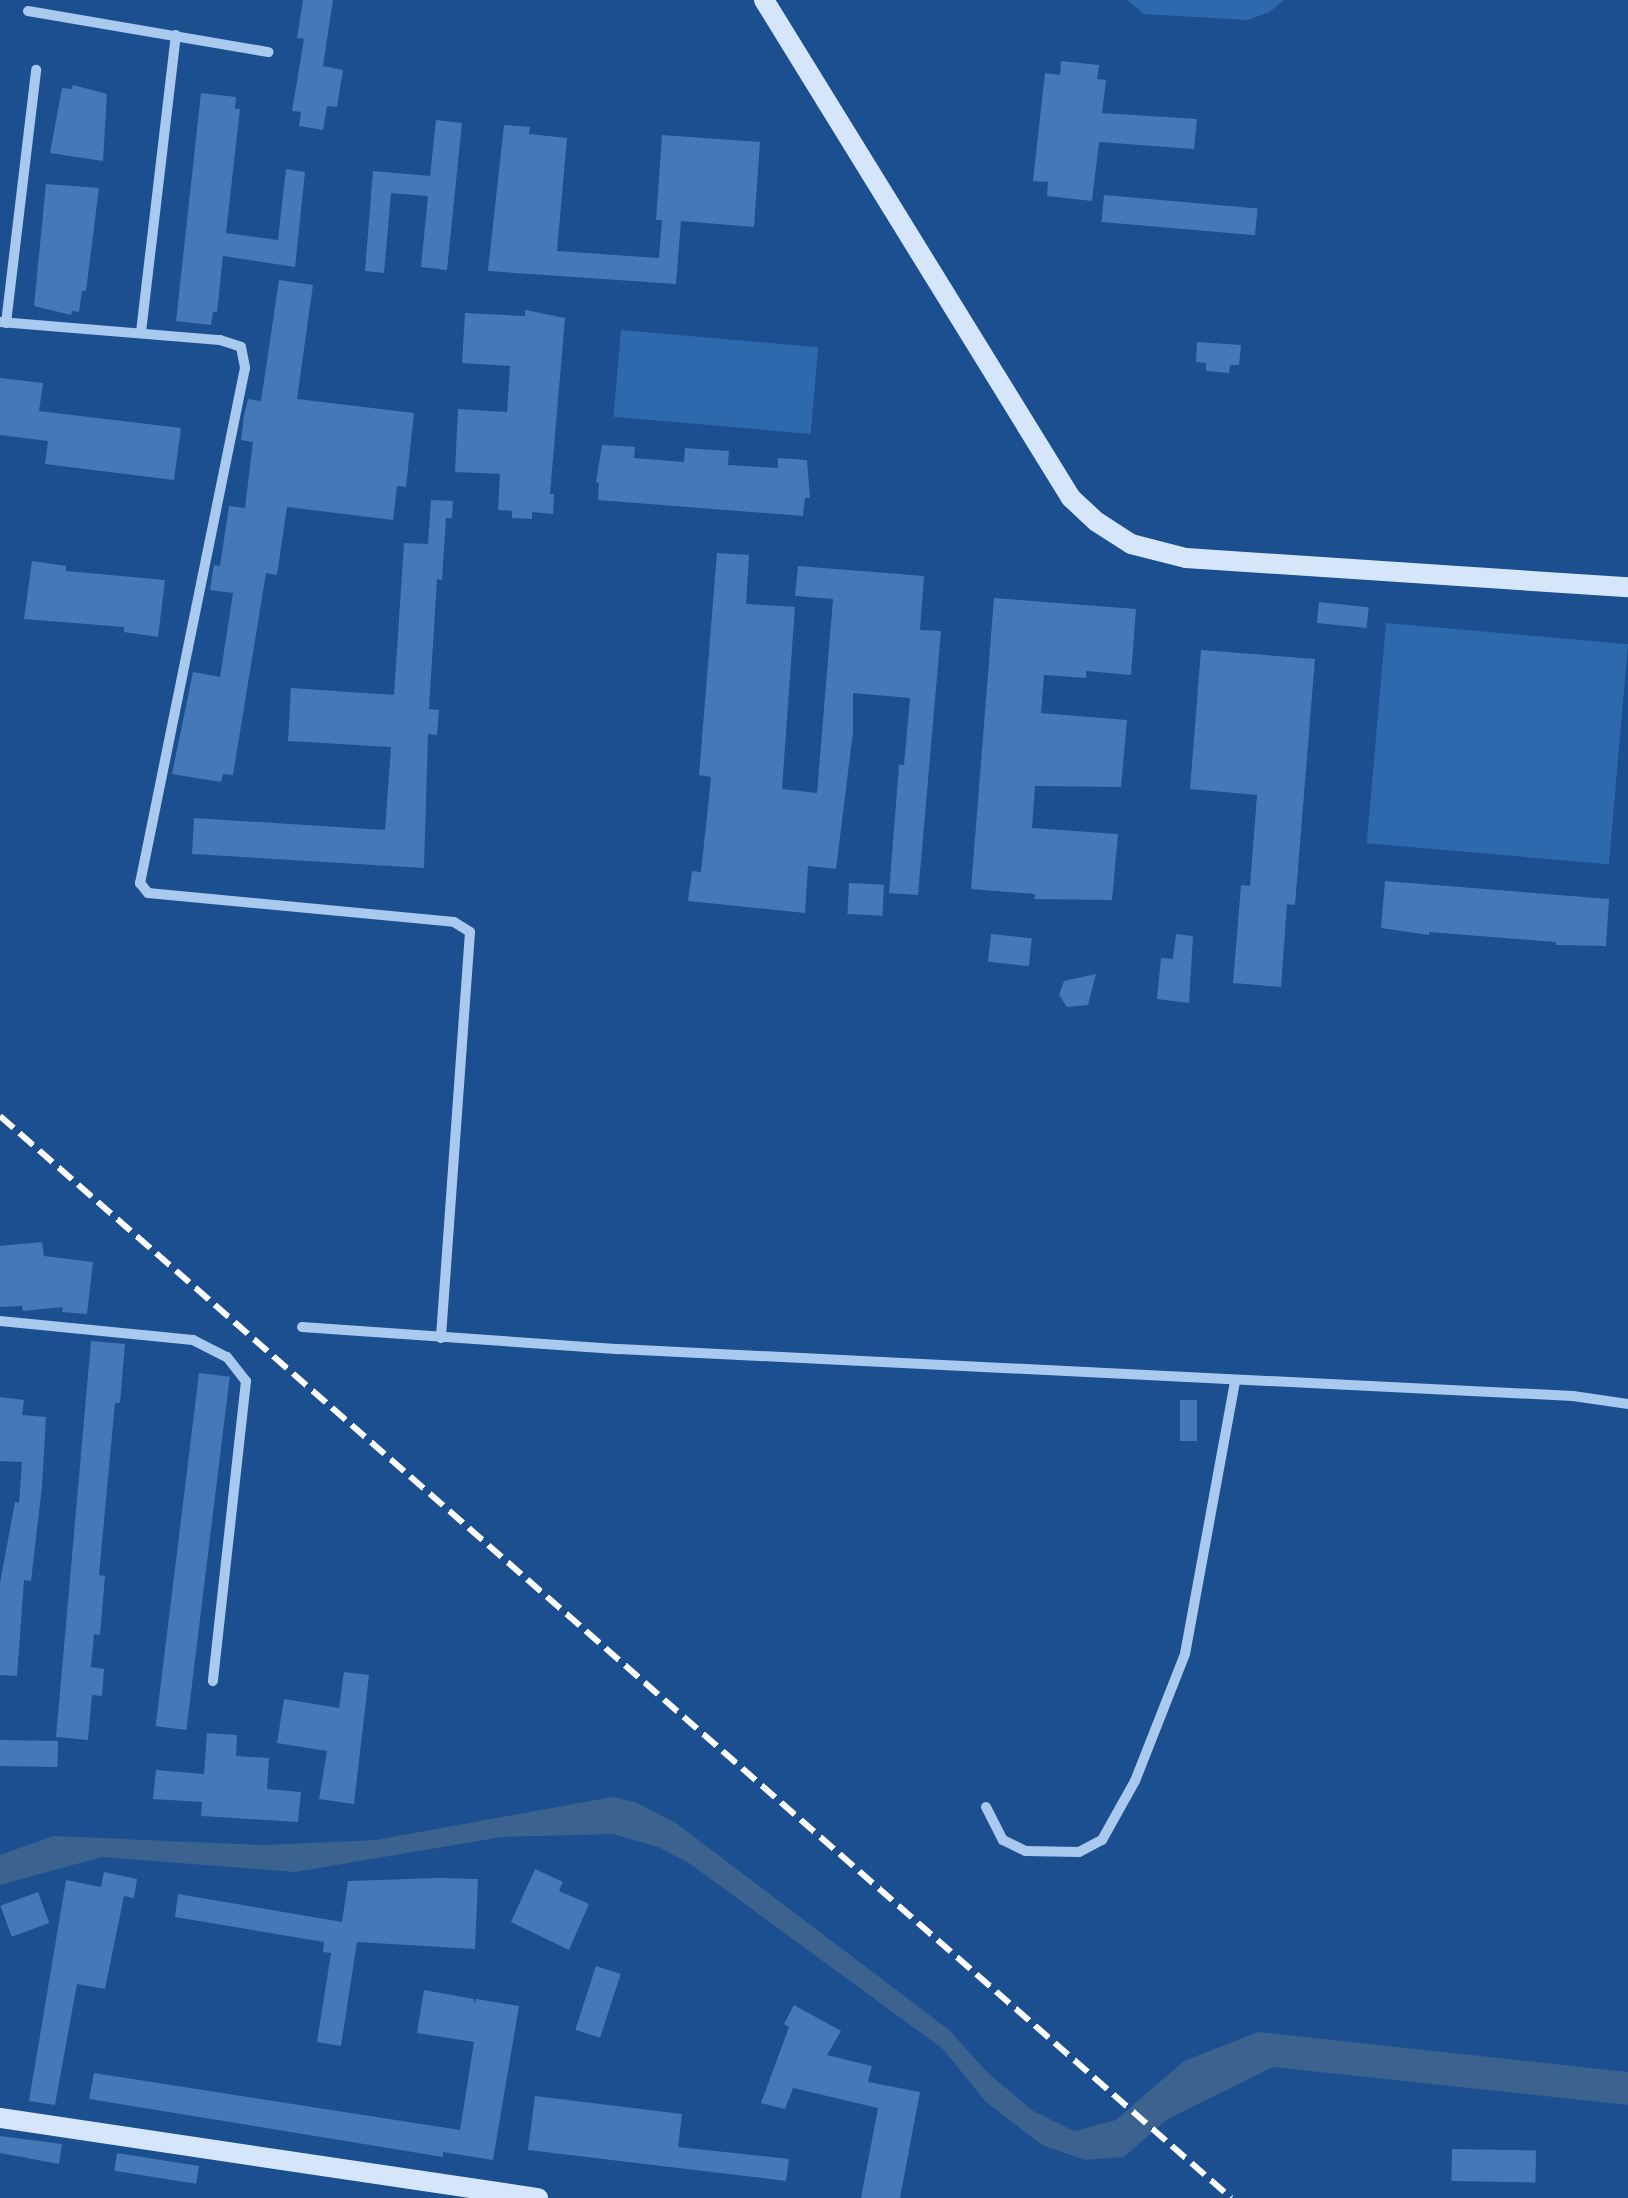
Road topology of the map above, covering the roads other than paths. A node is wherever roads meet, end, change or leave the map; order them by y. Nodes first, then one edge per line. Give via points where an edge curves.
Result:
1 (764, 0) edge
2 (28, 11) dead end
3 (176, 35) junction
4 (269, 52) dead end
5 (36, 70) dead end
6 (3, 323) edge
7 (141, 332) junction
8 (1628, 587) edge
9 (0, 1321) edge
10 (302, 1326) dead end
11 (441, 1338) junction
12 (1235, 1381) junction
13 (1628, 1404) edge
14 (214, 1681) dead end
15 (986, 1807) dead end
16 (0, 2118) edge
17 (538, 2198) edge

1 - 8 street via 1071,498 1096,522 1130,544 1186,558
2 - 3 street
3 - 4 street
3 - 7 street
5 - 6 street
6 - 7 street
7 - 11 street via 220,340 242,348 245,368 140,884 148,893 454,922 470,932
9 - 14 street via 193,1340 228,1357 246,1380
10 - 11 street
11 - 12 street
12 - 13 street
12 - 15 street via 1185,1654 1136,1780 1102,1840 1079,1852 1026,1851 1003,1840
16 - 17 street

